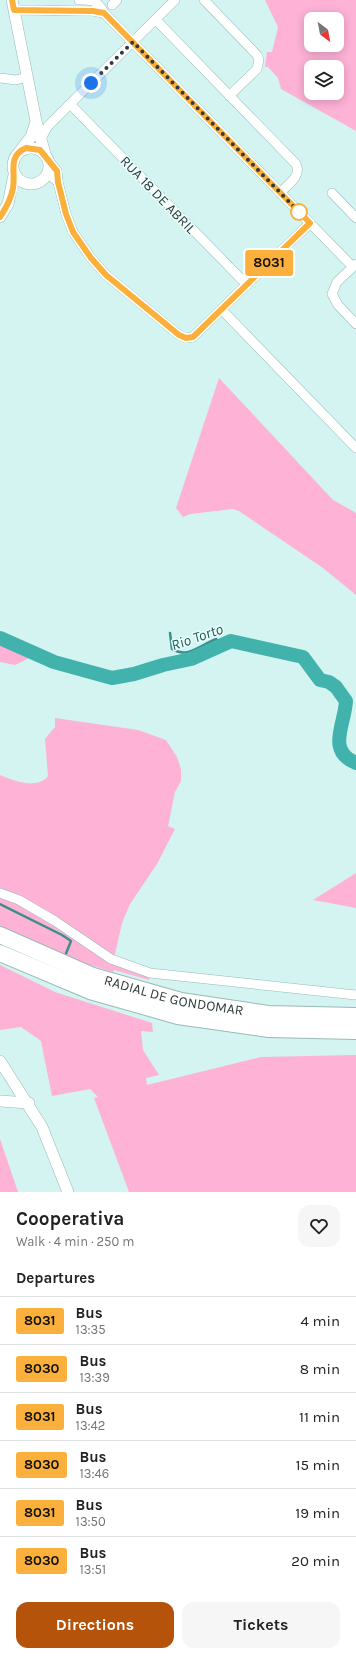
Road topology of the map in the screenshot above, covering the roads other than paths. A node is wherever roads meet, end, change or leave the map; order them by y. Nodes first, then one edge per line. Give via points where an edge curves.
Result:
1 (79, 0) edge
2 (175, 0) edge
3 (204, 0) edge
4 (13, 5) edge
5 (79, 11) junction
6 (104, 13) junction
7 (156, 20) junction
8 (133, 42) junction
9 (27, 77) junction
10 (0, 78) edge
11 (229, 96) junction
12 (70, 104) junction
13 (36, 121) junction
14 (40, 140) junction
15 (20, 151) junction
16 (47, 157) junction
17 (48, 174) junction
18 (14, 175) junction
19 (58, 182) junction
20 (32, 185) junction
21 (280, 192) junction
22 (332, 193) dead end
23 (8, 204) junction
24 (0, 217) edge
25 (356, 218) edge
26 (310, 223) junction
27 (354, 265) edge
28 (247, 285) junction
29 (222, 310) junction
30 (356, 324) edge
31 (356, 448) edge
32 (0, 893) edge
33 (0, 935) edge
34 (0, 953) edge
35 (356, 995) edge
36 (356, 1016) edge
37 (356, 1031) edge
38 (0, 1061) edge
39 (0, 1101) edge
40 (29, 1103) junction
41 (68, 1192) edge

1 - 5 street
1 - 6 street via 94,0
2 - 7 street
3 - 11 street via 260,60 257,69
4 - 5 street
4 - 9 street
5 - 6 street
6 - 8 street
7 - 8 street
7 - 11 street
8 - 12 street
8 - 21 street
9 - 10 street via 16,80
9 - 13 street
11 - 21 street via 299,169 298,175
12 - 14 street via 48,126
12 - 28 street, RUA 18 DE ABRIL
13 - 14 street
13 - 15 street via 32,137
14 - 16 street
15 - 16 street via 33,148
15 - 18 street via 12,162
16 - 17 street
16 - 19 street via 57,171
17 - 19 street
17 - 20 street
18 - 20 street via 25,184
18 - 23 street
19 - 29 street via 73,232 91,258 106,275 179,335 193,337
20 - 23 street via 19,192
21 - 26 street
22 - 25 street
23 - 24 street
26 - 27 street
26 - 28 street
27 - 30 street via 337,282 332,294 338,305
28 - 29 street
29 - 31 street
32 - 35 street via 19,900 55,921 112,959 150,973
33 - 36 highway, RADIAL DE GONDOMAR via 93,976 181,1001 268,1014
34 - 37 highway, RADIAL DE GONDOMAR via 90,991 178,1016 269,1030
38 - 40 street
39 - 40 street
40 - 41 street via 42,1127

